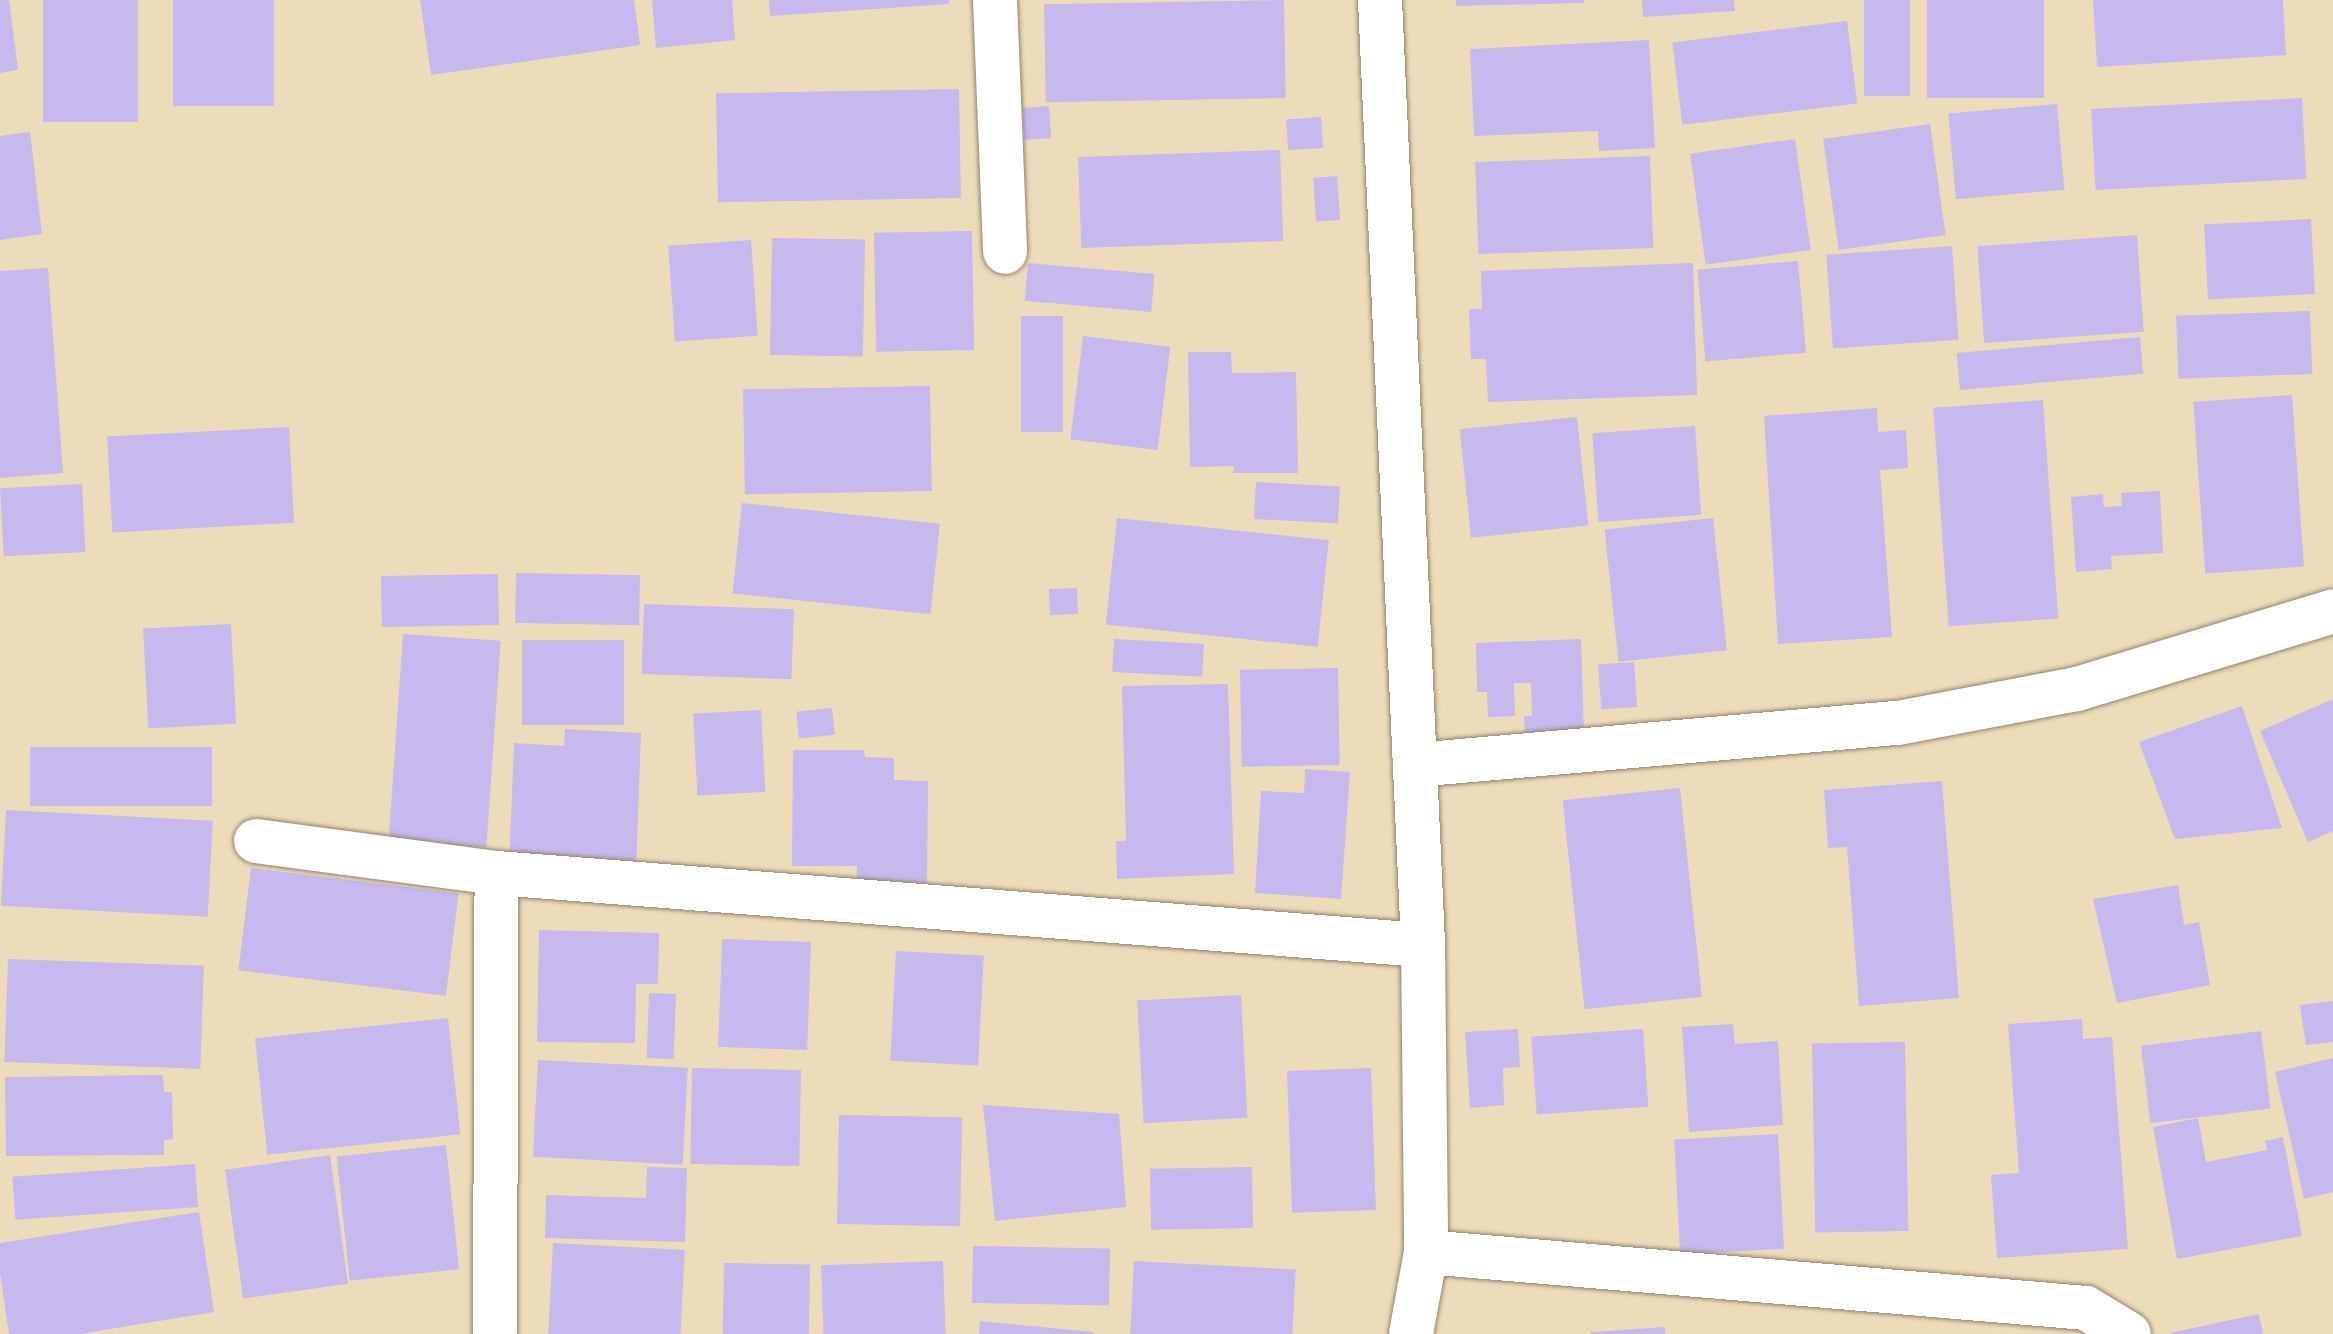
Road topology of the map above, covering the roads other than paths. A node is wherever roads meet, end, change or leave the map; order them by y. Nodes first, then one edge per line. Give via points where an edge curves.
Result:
1 (995, 0) edge
2 (1380, 0) edge
3 (1005, 252) dead end
4 (2333, 611) edge
5 (1415, 765) junction
6 (256, 841) dead end
7 (497, 873) junction
8 (1423, 945) junction
9 (1426, 1252) junction
10 (495, 1334) edge
11 (1411, 1334) edge
12 (2129, 1334) edge

1 - 3 street
2 - 5 street
4 - 5 street via 2077,689 1898,723
5 - 8 street
6 - 7 street
7 - 8 street
7 - 10 street
8 - 9 street
9 - 11 street
9 - 12 street via 2086,1308

